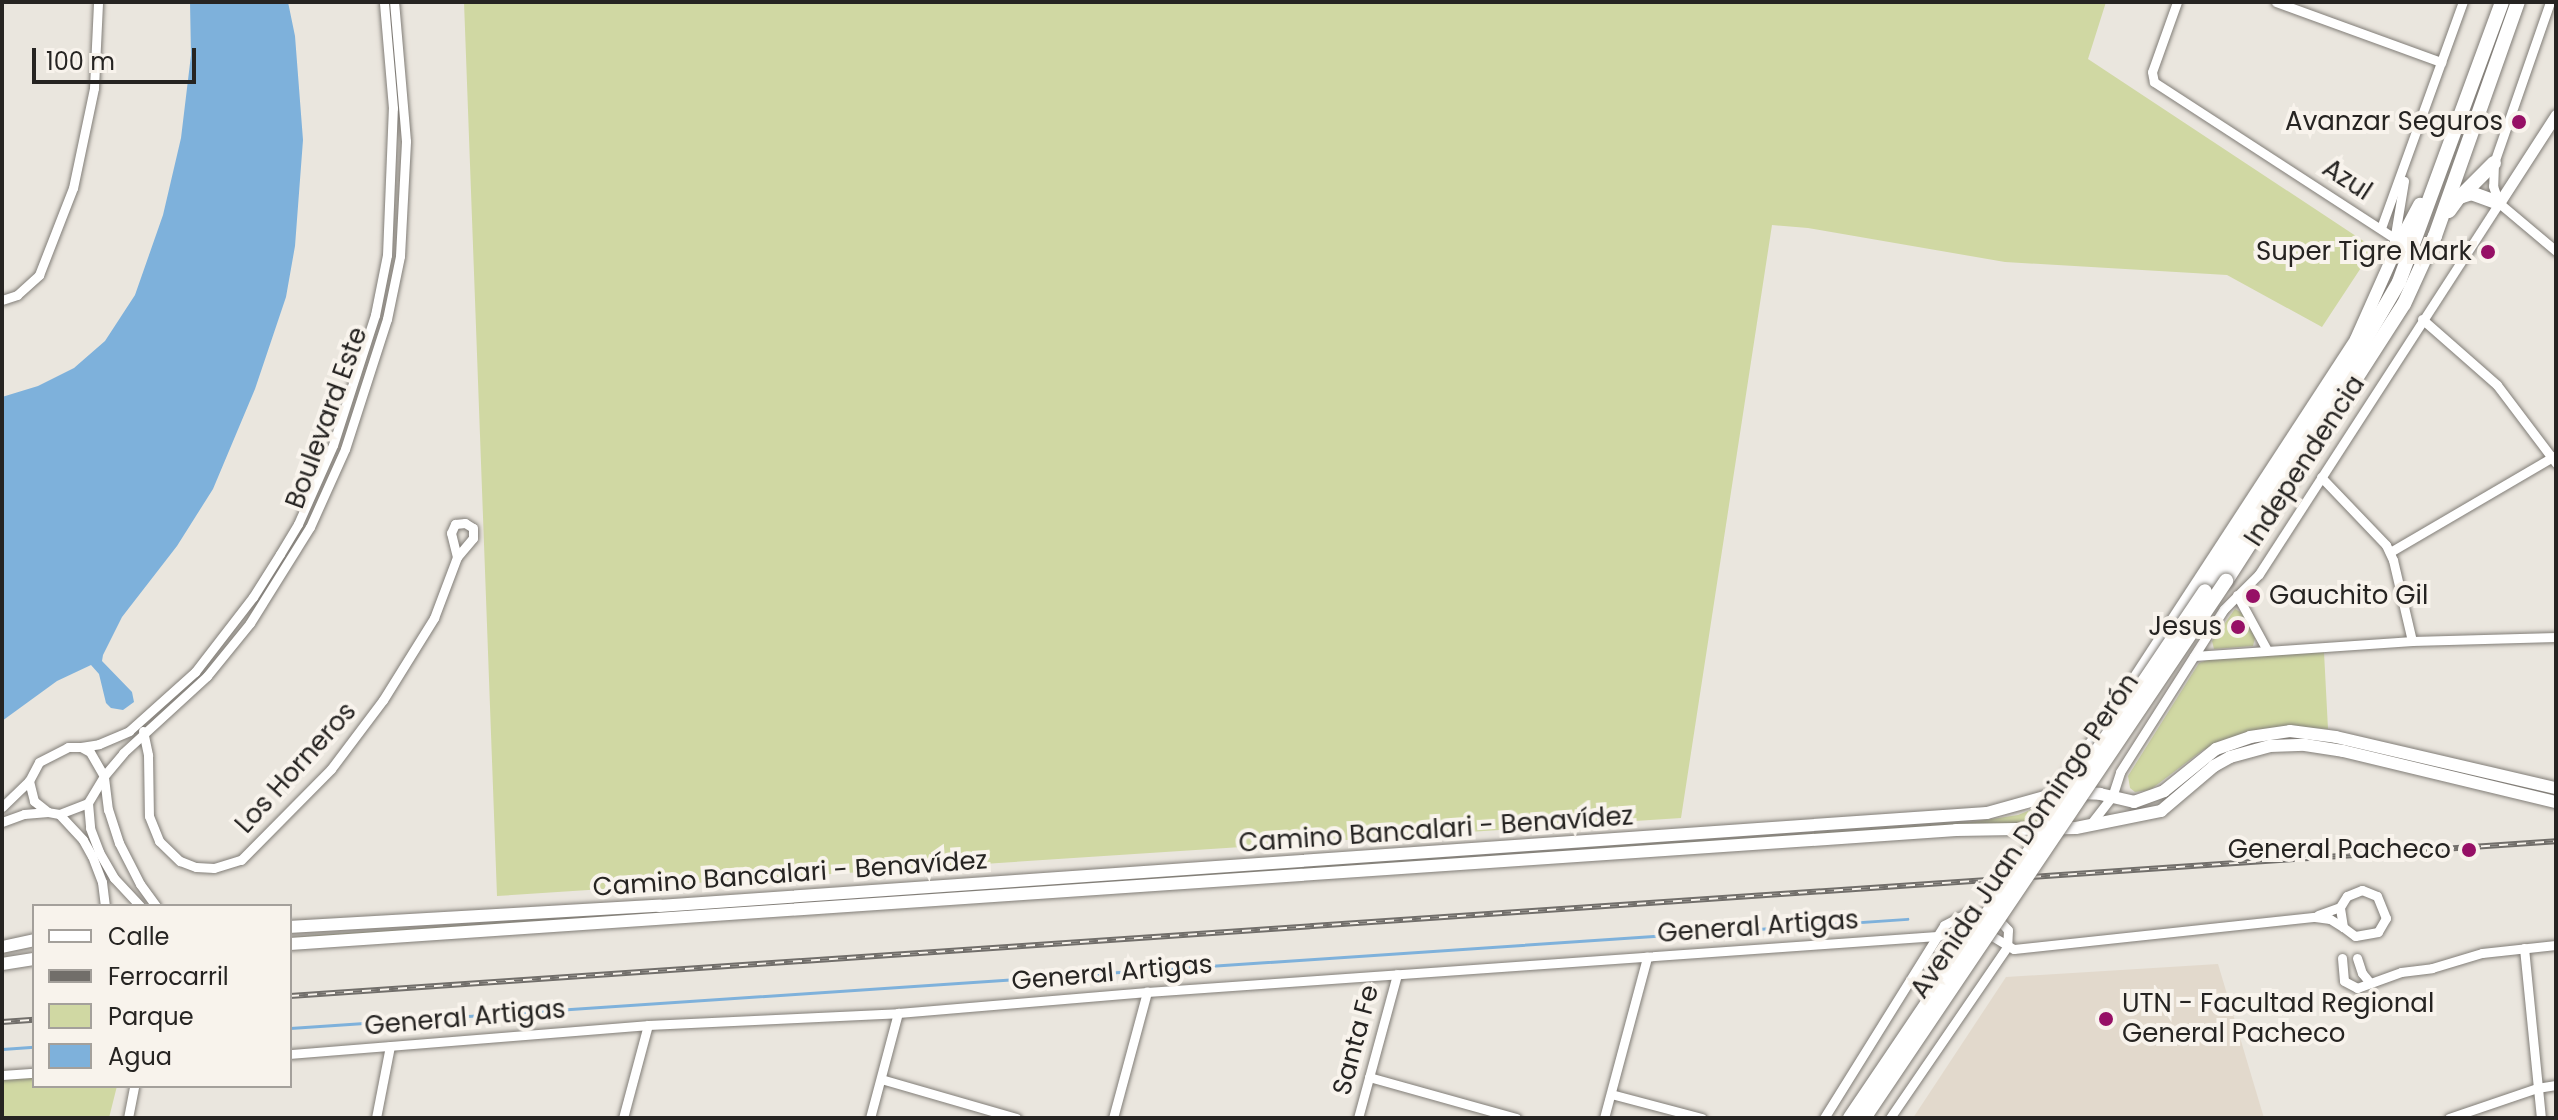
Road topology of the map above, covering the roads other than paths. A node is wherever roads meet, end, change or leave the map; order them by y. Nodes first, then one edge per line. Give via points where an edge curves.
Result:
1 (98, 2) edge
2 (384, 2) edge
3 (394, 2) edge
4 (2177, 2) edge
5 (2276, 2) edge
6 (2463, 2) edge
7 (2502, 2) edge
8 (2518, 2) edge
9 (2550, 2) edge
10 (2441, 62) junction
11 (393, 108) junction
12 (405, 108) junction
13 (2556, 115) edge
14 (2444, 158) junction
15 (2494, 163) junction
16 (2406, 165) junction
17 (2459, 197) junction
18 (2499, 203) junction
19 (2381, 228) junction
20 (2435, 236) junction
21 (2394, 238) junction
22 (2556, 251) edge
23 (2393, 256) junction
24 (382, 279) junction
25 (395, 281) junction
26 (2, 300) edge
27 (2422, 319) junction
28 (333, 445) junction
29 (345, 449) junction
30 (2555, 458) edge
31 (2321, 477) junction
32 (2390, 552) junction
33 (457, 557) dead end
34 (2237, 595) junction
35 (253, 597) junction
36 (264, 604) junction
37 (2556, 637) edge
38 (2412, 641) junction
39 (2267, 650) junction
40 (2194, 656) junction
41 (140, 724) junction
42 (144, 735) junction
43 (81, 747) junction
44 (104, 776) junction
45 (29, 781) junction
46 (2556, 788) edge
47 (2052, 795) junction
48 (2112, 797) junction
49 (2556, 802) edge
50 (88, 803) junction
51 (5, 805) edge
52 (48, 812) junction
53 (59, 814) junction
54 (7, 819) edge
55 (2089, 826) junction
56 (2050, 829) junction
57 (105, 904) edge
58 (138, 904) edge
59 (155, 904) edge
60 (2340, 907) junction
61 (2315, 917) junction
62 (292, 927) edge
63 (2343, 927) junction
64 (1937, 936) junction
65 (32, 940) edge
66 (292, 944) edge
67 (2556, 945) edge
68 (2, 947) edge
69 (2007, 947) junction
70 (2524, 948) junction
71 (1647, 957) junction
72 (2342, 958) dead end
73 (2357, 958) dead end
74 (32, 959) edge
75 (2, 964) edge
76 (1397, 974) junction
77 (2370, 983) junction
78 (1147, 992) junction
79 (898, 1013) junction
80 (648, 1025) junction
81 (390, 1046) junction
82 (292, 1054) edge
83 (32, 1073) edge
84 (2, 1075) edge
85 (1369, 1077) junction
86 (881, 1079) junction
87 (2556, 1085) edge
88 (134, 1088) edge
89 (2537, 1088) junction
90 (1611, 1094) junction
91 (128, 1118) edge
92 (376, 1118) edge
93 (623, 1118) edge
94 (870, 1118) edge
95 (1016, 1118) edge
96 (1113, 1118) edge
97 (1358, 1118) edge
98 (1516, 1118) edge
99 (1604, 1118) edge
100 (1702, 1118) edge
101 (1824, 1118) edge
102 (1850, 1118) edge
103 (1864, 1118) edge
104 (1890, 1118) edge
105 (2449, 1118) edge
106 (2541, 1118) edge

1 - 26 street via 94,88 73,188 39,275 17,295
2 - 11 street, Boulevard Este
3 - 12 street, Boulevard Este
4 - 19 street, Azul via 2152,72 2154,82
5 - 10 street
6 - 10 street
7 - 14 main road
8 - 20 main road
9 - 15 street
10 - 16 street
11 - 12 street
11 - 24 street, Boulevard Este via 392,203
12 - 25 street, Boulevard Este via 406,196
13 - 18 street, Independencia
14 - 23 main road
14 - 102 main road, bridge via 2408,261 2383,310 2205,591
15 - 17 main road
15 - 18 street
16 - 19 street
16 - 21 street
17 - 18 main road via 2471,193
17 - 20 main road
18 - 22 street
18 - 27 street, Independencia
19 - 21 street, Azul
20 - 103 main road, Avenida Juan Domingo Perón, bridge via 2397,316 2226,581
21 - 23 street
23 - 47 main road via 2356,339 2102,729
24 - 25 street
24 - 28 street, Boulevard Este
25 - 29 street, Boulevard Este
27 - 30 street via 2497,385
27 - 31 street, Independencia
28 - 29 street
28 - 35 street, Boulevard Este via 298,524
29 - 36 street, Boulevard Este via 310,527
30 - 32 street
31 - 32 street
31 - 34 street, Independencia via 2259,574
32 - 38 street
33 - 42 street, Los Horneros via 434,618 383,700 331,769 241,860 196,867 180,861 159,841 149,816
34 - 39 street
34 - 40 street, Independencia
35 - 36 street
35 - 41 street, Boulevard Este via 195,672
36 - 42 street, Boulevard Este via 207,676
37 - 38 street
38 - 39 street
39 - 40 street
40 - 48 street, Independencia via 2120,772
41 - 42 street, Los Horneros
41 - 43 street, Boulevard Este via 114,739
42 - 44 street, Boulevard Este
43 - 44 street via 98,760
43 - 45 street via 48,754
44 - 50 street
44 - 59 street via 119,843
45 - 51 street
45 - 52 street via 34,801
46 - 48 main road, Camino Bancalari - Benavídez via 2290,731 2216,749 2164,791 2143,801
47 - 48 main road, Camino Bancalari - Benavídez via 2092,792
47 - 56 main road
47 - 62 main road, Camino Bancalari - Benavídez via 1975,814
48 - 55 street, Independencia
49 - 55 main road, Camino Bancalari - Benavídez via 2343,751 2291,744 2230,757 2161,811
50 - 53 street
50 - 58 street via 99,852
51 - 54 street
52 - 53 street
52 - 54 street
53 - 57 street via 92,856
55 - 56 main road, Camino Bancalari - Benavídez
56 - 66 main road, Camino Bancalari - Benavídez via 1940,831
60 - 61 street
60 - 63 street
60 - 63 street via 2347,896 2362,890 2377,896 2386,909 2383,925 2371,936 2355,936
61 - 63 street
61 - 69 street
64 - 69 street, General Artigas via 1982,930
64 - 69 street via 1951,920 1982,912 2003,923 2010,939
64 - 71 street, General Artigas
64 - 101 street
65 - 68 main road
67 - 70 street
69 - 104 street
70 - 77 street
70 - 89 street
71 - 76 street, General Artigas
71 - 90 street
72 - 77 street via 2347,986
73 - 77 street
74 - 75 main road
76 - 78 street, General Artigas
76 - 85 street, Santa Fe
78 - 79 street, General Artigas
78 - 96 street
79 - 80 street, General Artigas
79 - 86 street
80 - 81 street, General Artigas
80 - 93 street
81 - 82 street, General Artigas
81 - 92 street
83 - 84 street
85 - 97 street, Santa Fe
85 - 98 street
86 - 94 street
86 - 95 street
87 - 89 street
88 - 91 street
89 - 105 street
89 - 106 street
90 - 99 street
90 - 100 street

